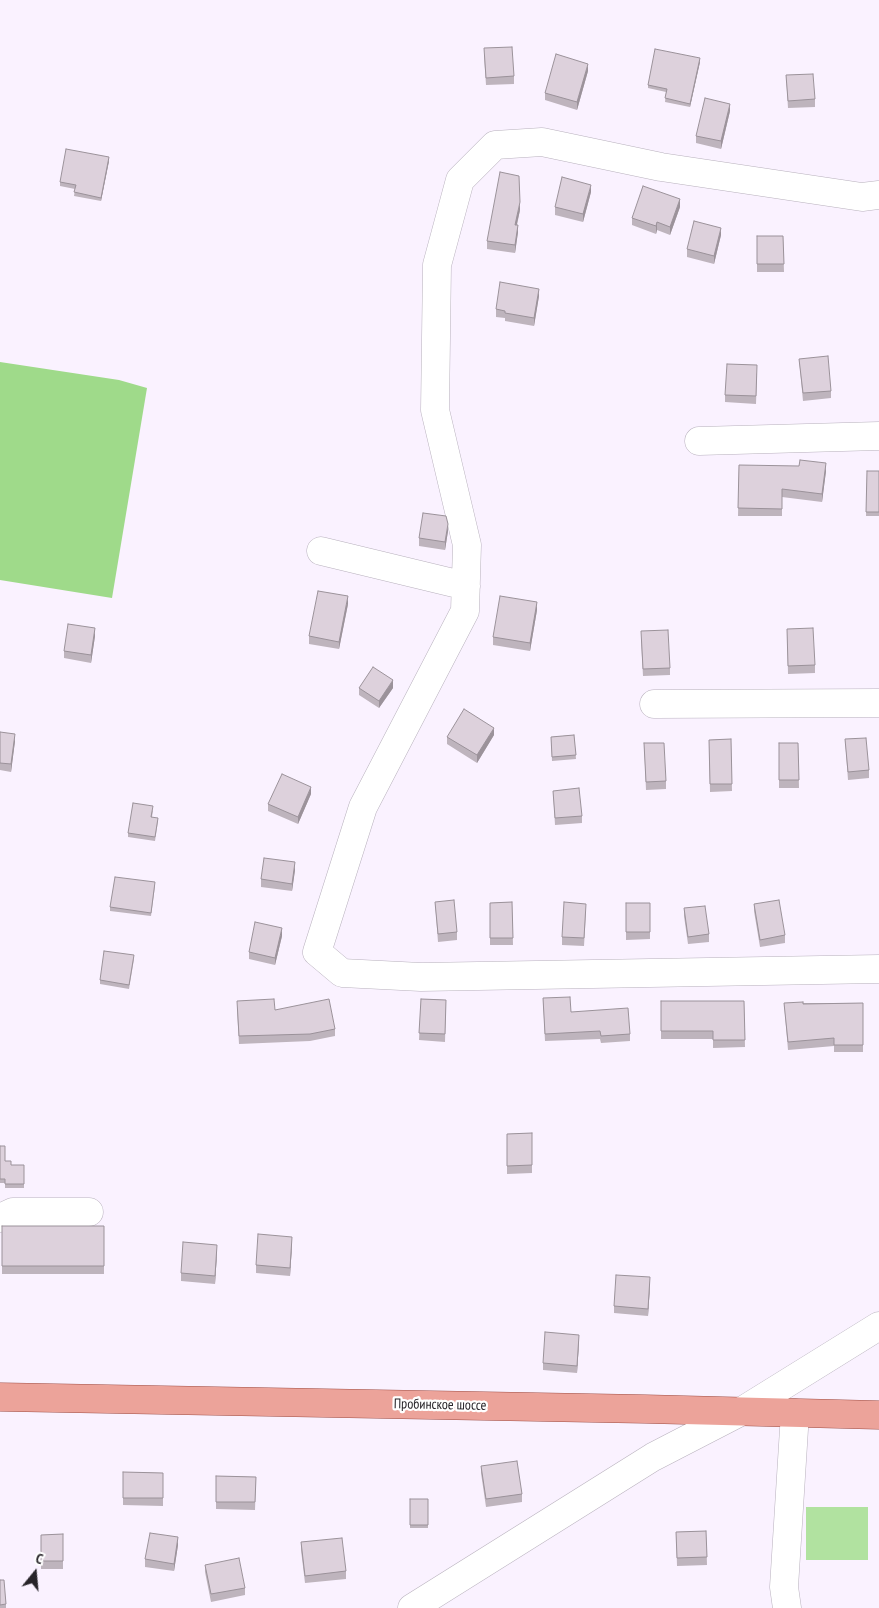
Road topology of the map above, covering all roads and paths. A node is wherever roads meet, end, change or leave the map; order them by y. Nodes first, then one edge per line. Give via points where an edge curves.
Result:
1 (879, 195) edge
2 (879, 436) edge
3 (699, 441) dead end
4 (321, 551) dead end
5 (466, 586) junction
6 (879, 703) edge
7 (654, 704) dead end
8 (879, 970) edge
9 (89, 1212) dead end
10 (0, 1218) edge
11 (879, 1326) edge
12 (0, 1397) edge
13 (742, 1411) junction
14 (795, 1413) junction
15 (879, 1415) edge
16 (412, 1608) edge
17 (787, 1608) edge

1 - 5 street via 862,197 661,167 542,142 495,145 460,180 437,265 435,410 467,546
2 - 3 street
4 - 5 street
5 - 8 street via 465,612 363,807 317,952 342,973 421,977
6 - 7 street
9 - 10 street via 13,1212
11 - 13 street
12 - 13 main road, Пробинское шоссе
13 - 14 main road, Пробинское шоссе
13 - 16 street via 653,1457
14 - 15 main road, Пробинское шоссе
14 - 17 street via 784,1587

